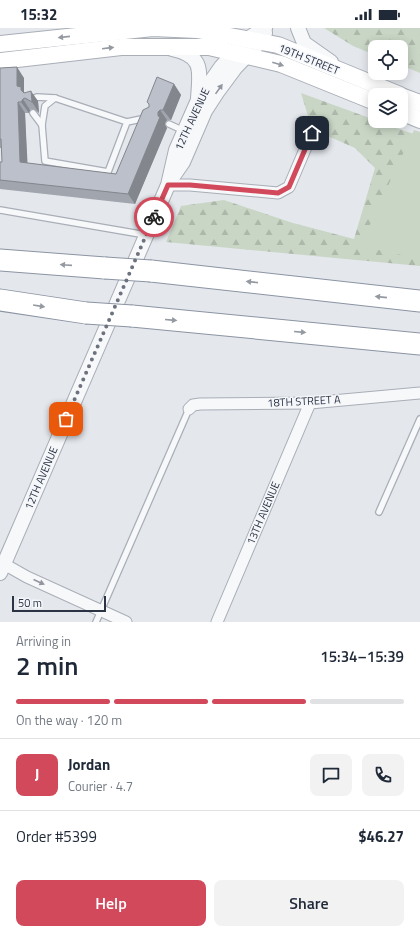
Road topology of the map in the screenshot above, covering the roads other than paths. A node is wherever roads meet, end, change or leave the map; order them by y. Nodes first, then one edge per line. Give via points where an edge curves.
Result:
1 (268, 28) edge
2 (298, 28) edge
3 (257, 36) edge
4 (0, 44) edge
5 (162, 47) junction
6 (241, 54) junction
7 (0, 61) edge
8 (356, 78) junction
9 (382, 88) edge
10 (55, 98) junction
11 (408, 98) edge
12 (32, 99) edge
13 (368, 99) edge
14 (198, 100) junction
15 (420, 103) edge
16 (33, 113) edge
17 (408, 115) edge
18 (152, 116) edge
19 (420, 120) edge
20 (127, 122) junction
21 (169, 124) dead end
22 (42, 125) junction
23 (184, 131) junction
24 (312, 133) dead end
25 (168, 185) junction
26 (0, 210) edge
27 (146, 235) junction
28 (0, 260) edge
29 (0, 300) edge
30 (420, 301) edge
31 (420, 344) edge
32 (420, 393) edge
33 (310, 403) junction
34 (189, 409) joint
35 (420, 419) edge
36 (379, 512) dead end
37 (3, 562) edge
38 (101, 611) junction
39 (96, 622) edge
40 (126, 622) edge
41 (217, 622) edge

1 - 3 street, 12TH AVENUE
2 - 8 street via 304,43 312,50
3 -> 4 main road, 19TH STREET via 153,28
3 - 6 street, 12TH AVENUE
3 - 8 main road, 19TH STREET
5 - 6 main road, 19TH STREET via 209,47
7 -> 5 main road, 19TH STREET via 121,47
5 - 14 street via 185,52 198,64
6 -> 13 main road, 19TH STREET via 281,64
6 - 14 street, 12TH AVENUE via 221,68
25 -> 6 street, 12TH AVENUE via 183,162 205,111 235,68
8 - 9 main road, 19TH STREET
10 - 12 lane
10 - 20 lane
10 - 22 lane via 45,106
11 - 15 main road, 19TH STREET
14 - 23 street, 12TH AVENUE
16 - 22 lane
17 - 19 main road
18 - 20 lane
20 - 22 lane via 108,172 45,161
21 - 23 lane
23 - 25 street, 12TH AVENUE via 176,150
24 - 25 street via 289,187 278,193
25 - 27 street, 12TH AVENUE
26 - 27 lane
27 - 37 street, 12TH AVENUE
30 -> 28 highway, bridge via 151,271
29 -> 31 highway, bridge via 86,313
32 - 33 street, 18TH STREET A
33 - 34 street, 18TH STREET A via 200,404
33 - 41 street, 13TH AVENUE
34 - 38 lane
35 - 36 lane
37 -> 38 street via 27,577
38 - 39 lane
38 - 40 street

